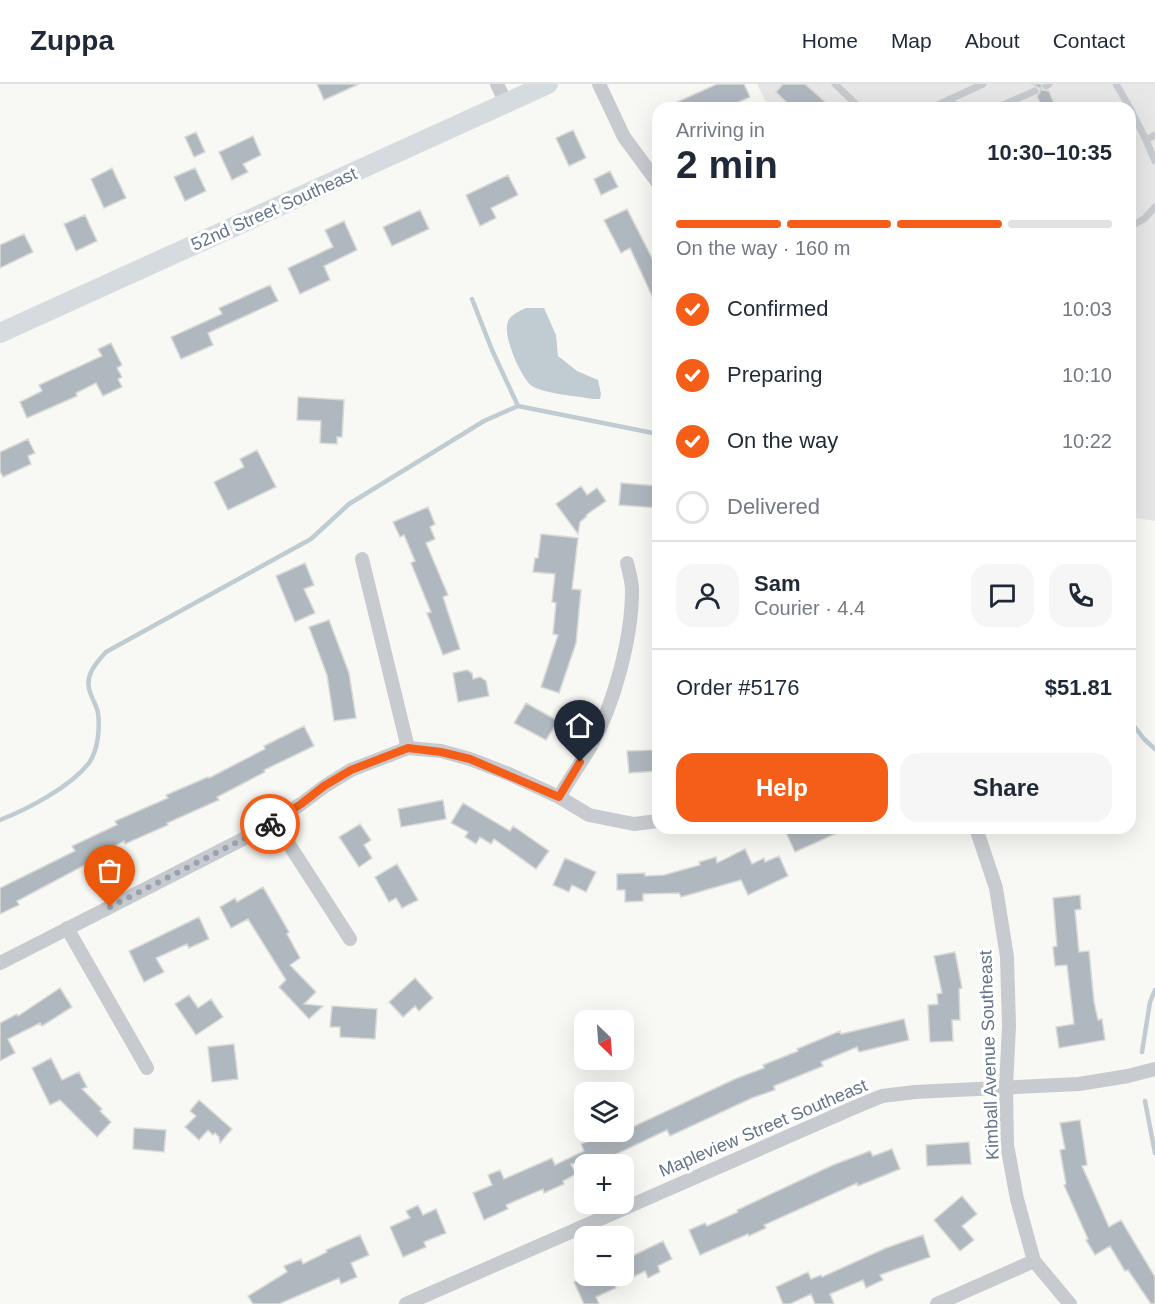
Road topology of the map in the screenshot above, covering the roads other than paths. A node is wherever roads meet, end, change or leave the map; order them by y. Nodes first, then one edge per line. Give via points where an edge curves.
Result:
1 (497, 84) edge
2 (548, 84) edge
3 (598, 84) edge
4 (835, 84) edge
5 (983, 84) edge
6 (1116, 84) edge
7 (1035, 91) dead end
8 (948, 100) junction
9 (854, 102) edge
10 (944, 102) edge
11 (951, 102) edge
12 (1010, 102) edge
13 (1127, 102) edge
14 (506, 103) junction
15 (1136, 119) edge
16 (1155, 135) edge
17 (1146, 140) junction
18 (1155, 161) edge
19 (652, 175) edge
20 (1155, 207) edge
21 (1136, 223) edge
22 (0, 333) edge
23 (362, 559) dead end
24 (627, 563) dead end
25 (408, 748) junction
26 (559, 797) junction
27 (274, 821) junction
28 (652, 822) edge
29 (978, 834) edge
30 (68, 928) junction
31 (350, 939) dead end
32 (0, 963) edge
33 (147, 1068) dead end
34 (1155, 1069) edge
35 (1006, 1087) junction
36 (1034, 1261) junction
37 (440, 1298) edge
38 (406, 1304) edge
39 (938, 1304) edge
40 (1070, 1304) edge

1 - 14 street
2 - 14 main road, 52nd Street Southeast
3 - 19 street via 624,136
4 - 9 lane
5 - 8 lane
6 - 13 lane
7 - 12 lane
8 - 10 lane
8 - 11 lane
14 - 22 main road, 52nd Street Southeast
15 - 17 lane
16 - 17 lane
17 - 18 lane
20 - 21 lane
23 - 25 street
24 - 26 street via 632,589 618,678 591,745
25 - 26 street via 470,759
25 - 27 street via 351,770
26 - 28 street via 589,815 634,824
27 - 30 street
27 - 31 street
29 - 35 street, Kimball Avenue Southeast via 996,888 1006,957 1010,1026
30 - 32 street
30 - 33 street
34 - 35 street, Mapleview Street Southeast via 1078,1084
35 - 36 street, Kimball Avenue Southeast via 1007,1145
35 - 37 street, Mapleview Street Southeast via 882,1096
36 - 39 street
36 - 40 street, Kimball Avenue Southeast
37 - 38 street, Mapleview Street Southeast

